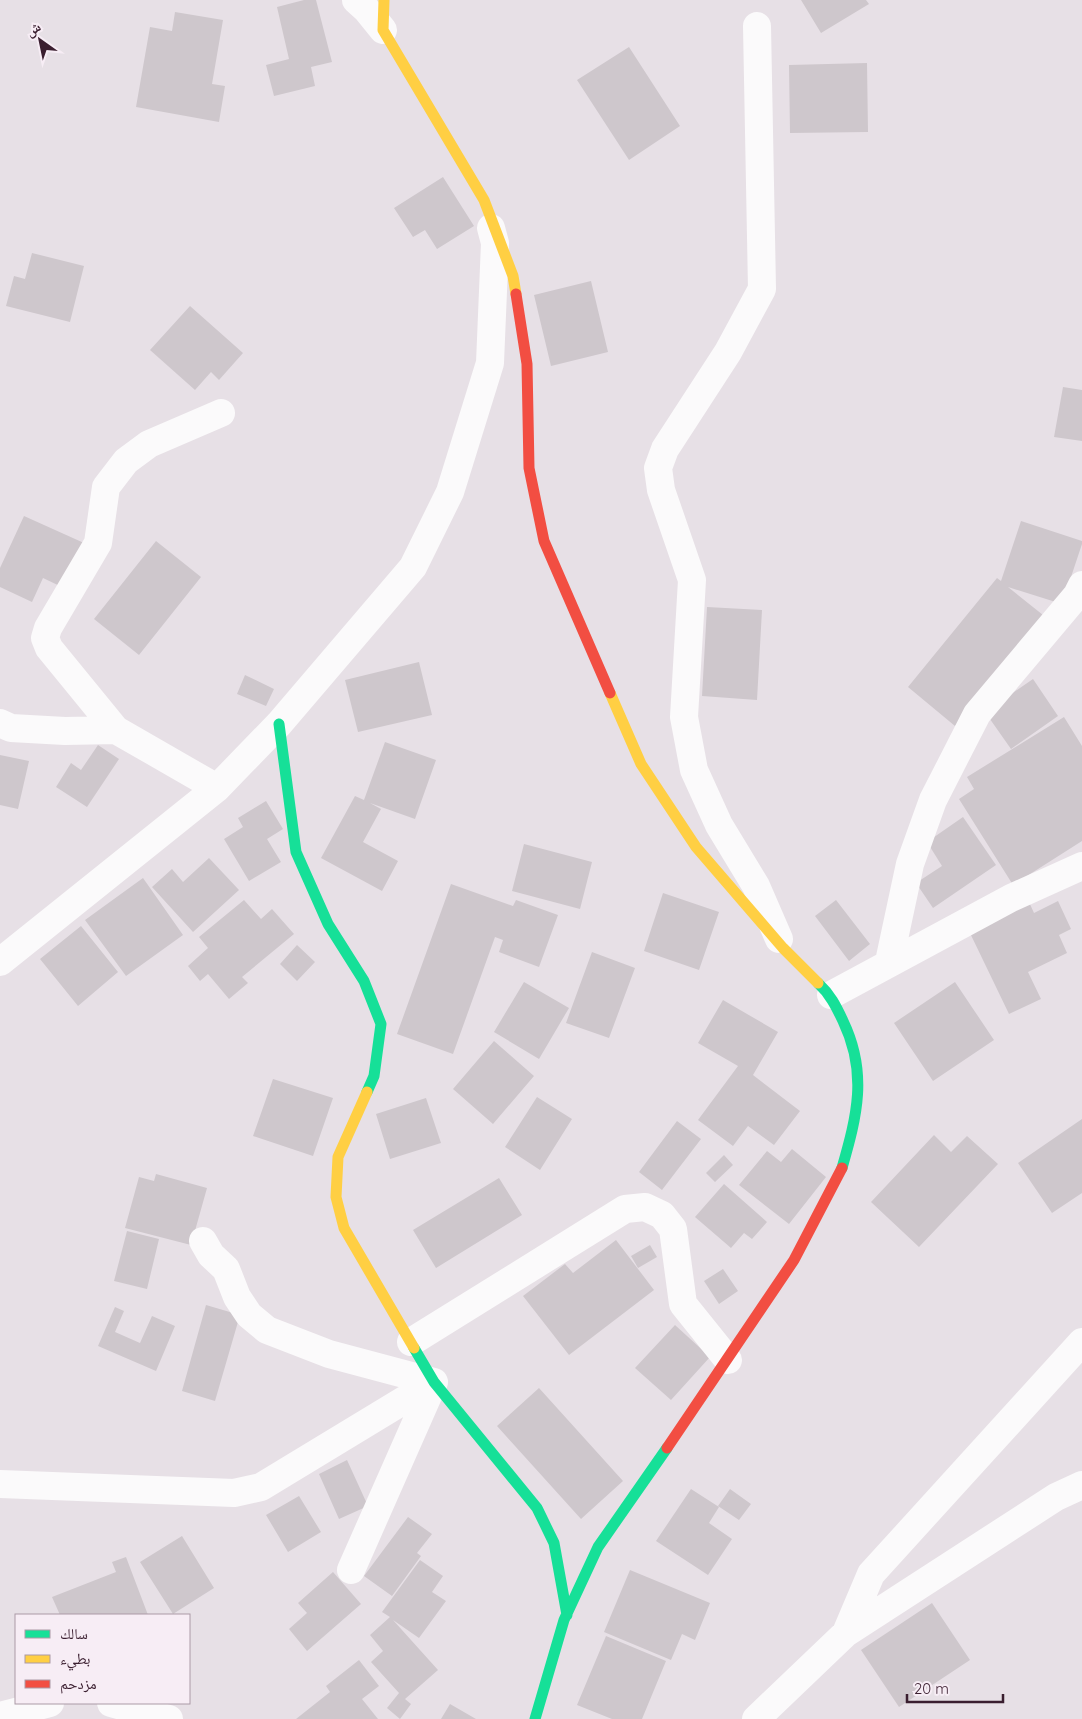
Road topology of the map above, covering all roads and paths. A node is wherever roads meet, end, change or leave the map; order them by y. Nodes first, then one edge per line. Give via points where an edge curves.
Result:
1 (356, 0) edge
2 (384, 0) edge
3 (757, 26) dead end
4 (382, 30) junction
5 (484, 200) junction
6 (221, 412) dead end
7 (1082, 585) edge
8 (0, 723) edge
9 (279, 724) junction
10 (116, 730) junction
11 (217, 788) junction
12 (1082, 866) edge
13 (784, 948) junction
14 (0, 962) edge
15 (889, 962) junction
16 (831, 995) junction
17 (203, 1240) dead end
18 (411, 1342) junction
19 (1082, 1342) edge
20 (728, 1360) junction
21 (434, 1382) junction
22 (0, 1484) edge
23 (1082, 1485) edge
24 (351, 1570) dead end
25 (567, 1614) junction
26 (846, 1633) junction
27 (46, 1704) edge
28 (115, 1704) edge
29 (0, 1716) edge
30 (169, 1719) edge
31 (535, 1719) edge
32 (756, 1719) edge

1 - 4 street
2 - 4 street
3 - 13 street via 762,289 728,352 665,449 658,468 662,490 692,580 684,717 694,770 719,825 756,886
4 - 5 street
5 - 9 street via 496,243 490,363 450,492 413,567
5 - 13 street via 513,276 527,364 529,468 544,541 641,764 696,847
6 - 10 street via 149,444 126,461 106,487 98,543 48,628 45,638 49,648
7 - 15 street via 977,714 968,731 933,800 910,864
8 - 10 street via 11,728
9 - 11 street
9 - 18 street via 296,852 328,924 364,981 381,1024 374,1076 338,1157 336,1197 344,1228
10 - 11 street
11 - 14 street
12 - 15 street via 1010,898
13 - 16 street
15 - 16 street
16 - 20 street via 853,1042 859,1081 856,1118 840,1176 794,1260
17 - 21 street via 211,1255 226,1269 237,1297 249,1315 267,1330 329,1354
18 - 20 street via 624,1209 645,1207 662,1215 673,1229 683,1304
18 - 21 street
19 - 26 street via 871,1574
20 - 25 street via 598,1547
21 - 22 street via 261,1488 234,1493
21 - 24 street
21 - 25 street via 536,1508 554,1543
23 - 26 street via 1056,1497
25 - 31 street
26 - 32 street
27 - 29 street
28 - 30 street

